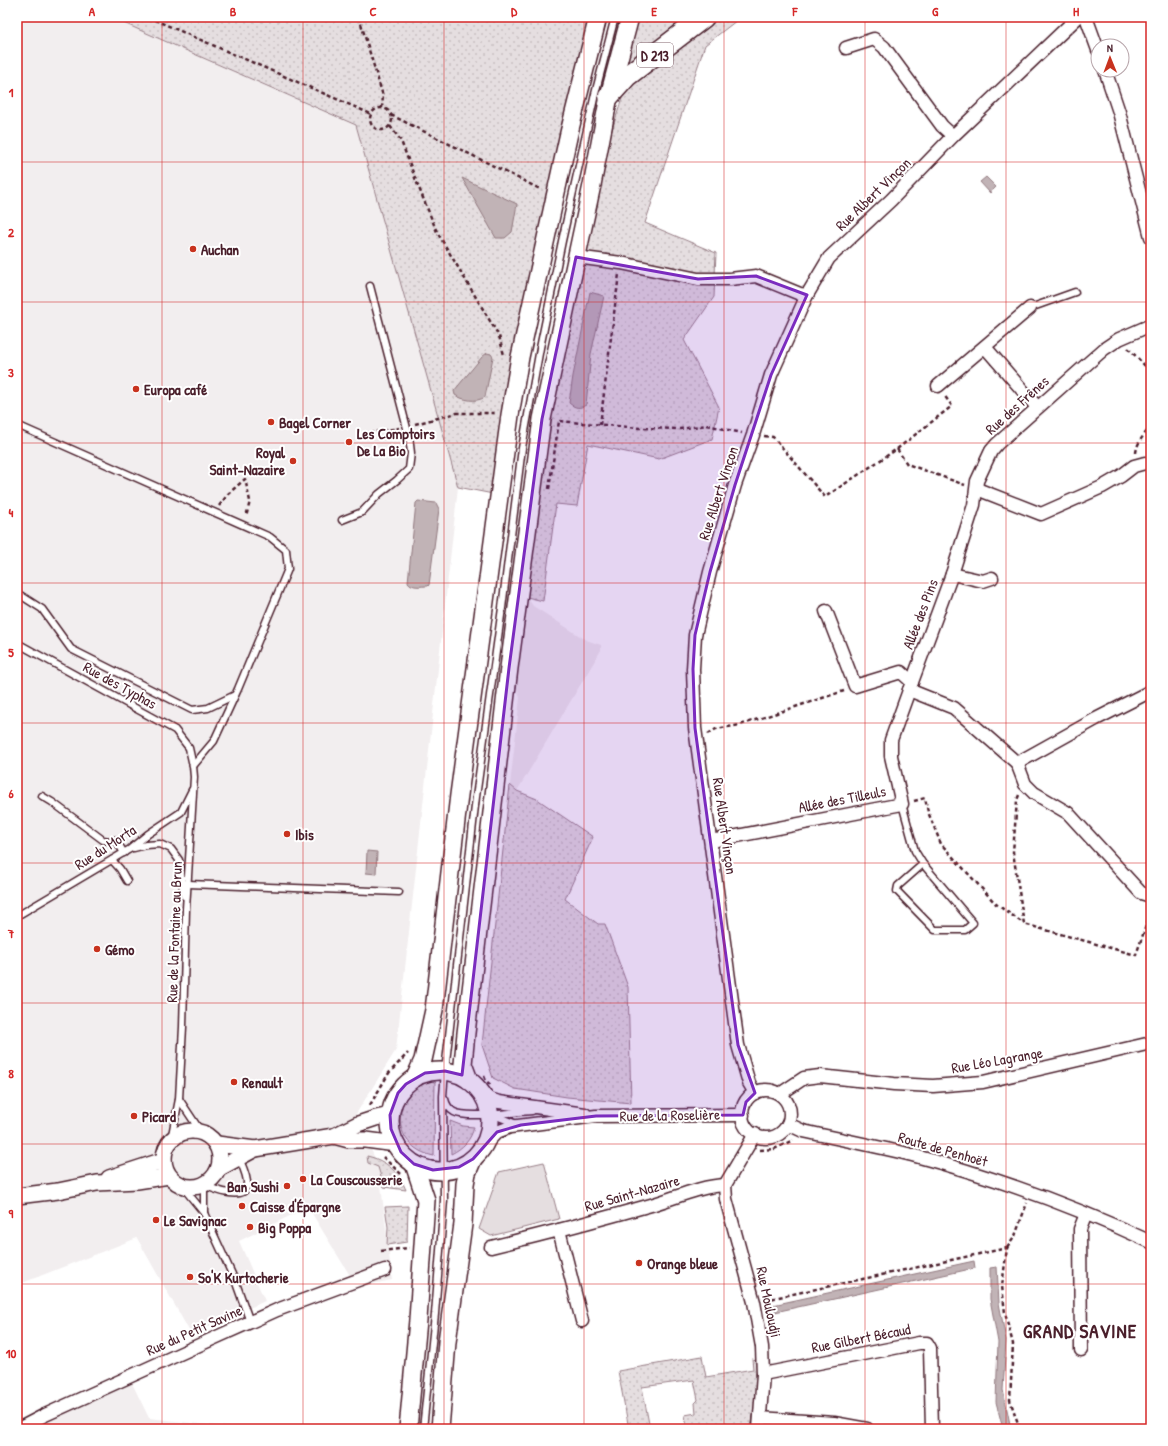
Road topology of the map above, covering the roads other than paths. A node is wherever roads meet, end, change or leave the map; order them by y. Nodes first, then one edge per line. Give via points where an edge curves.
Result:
1 (598, 17) edge
2 (615, 17) edge
3 (630, 17) edge
4 (704, 17) edge
5 (1078, 17) edge
6 (1086, 17) edge
7 (1094, 38) edge
8 (846, 48) dead end
9 (1108, 78) edge
10 (609, 96) junction
11 (954, 136) junction
12 (1151, 237) edge
13 (576, 257) junction
14 (370, 286) dead end
15 (1075, 292) dead end
16 (807, 295) junction
17 (1030, 308) joint
18 (1151, 325) edge
19 (985, 347) junction
20 (938, 386) road end
21 (1038, 407) junction
22 (17, 425) edge
23 (1151, 465) edge
24 (977, 489) junction
25 (342, 520) dead end
26 (952, 574) junction
27 (992, 578) dead end
28 (17, 593) edge
29 (826, 611) dead end
30 (17, 643) edge
31 (910, 686) junction
32 (1151, 691) edge
33 (235, 695) junction
34 (1017, 763) junction
35 (193, 766) junction
36 (194, 786) junction
37 (42, 796) dead end
38 (902, 804) junction
39 (711, 841) junction
40 (130, 849) junction
41 (124, 853) junction
42 (112, 860) junction
43 (923, 864) junction
44 (127, 881) dead end
45 (188, 884) junction
46 (398, 892) dead end
47 (1151, 896) edge
48 (186, 909) junction
49 (17, 916) edge
50 (1151, 1043) edge
51 (445, 1071) junction
52 (415, 1078) junction
53 (476, 1078) junction
54 (490, 1093) junction
55 (755, 1093) junction
56 (780, 1094) junction
57 (444, 1096) junction
58 (179, 1099) junction
59 (563, 1111) junction
60 (390, 1114) junction
61 (490, 1114) junction
62 (743, 1115) junction
63 (596, 1116) junction
64 (788, 1124) junction
65 (521, 1125) junction
66 (201, 1132) junction
67 (755, 1134) junction
68 (334, 1136) junction
69 (171, 1140) junction
70 (217, 1144) junction
71 (396, 1144) junction
72 (484, 1146) junction
73 (255, 1149) junction
74 (239, 1157) junction
75 (473, 1159) junction
76 (164, 1160) junction
77 (414, 1164) junction
78 (220, 1168) junction
79 (443, 1171) junction
80 (169, 1176) junction
81 (97, 1183) junction
82 (204, 1185) junction
83 (725, 1185) junction
84 (182, 1186) junction
85 (17, 1196) edge
86 (204, 1213) junction
87 (1086, 1214) junction
88 (559, 1230) junction
89 (1151, 1242) edge
90 (491, 1247) dead end
91 (385, 1270) dead end
92 (582, 1321) dead end
93 (250, 1322) junction
94 (1081, 1350) dead end
95 (763, 1374) junction
96 (760, 1423) edge
97 (21, 1429) edge
98 (408, 1429) edge
99 (422, 1429) edge
100 (440, 1429) edge
101 (867, 1429) edge
102 (932, 1429) edge

1 - 52 main road via 569,134 520,357 459,795 434,1010 423,1060
2 - 51 lane via 562,241 522,448 476,797
3 - 10 main road
4 - 10 highway, D 213 via 627,76
5 - 11 street, Rue Albert Vinçon
6 - 7 street
8 - 11 street via 874,40 884,47 942,126
9 - 12 street
10 - 13 main road
11 - 16 street, Rue Albert Vinçon via 829,258
13 - 16 street via 621,263 698,279 756,276
13 - 53 main road via 542,419 509,668 465,1037 463,1064
14 - 25 lane via 411,453 409,468 397,480 362,512
15 - 17 lane
16 - 39 street, Rue Albert Vinçon via 771,375 735,485 695,635 693,697 696,739
17 - 19 street
18 - 21 street, Rue des Frênes via 1119,338
19 - 20 street
19 - 21 street
21 - 24 street, Rue des Frênes via 991,451 977,481
22 - 33 lane via 270,537 286,550 288,569
23 - 24 street via 1145,463 1134,466 1102,487 1041,514
24 - 26 street, Rue des Frênes
26 - 27 street, Allée des Pins via 982,581
26 - 31 street, Allée des Pins
28 - 33 lane via 42,609 71,649 192,710 208,708
29 - 31 street via 855,686 901,672
30 - 35 lane, Rue des Typhas via 175,730 189,748
31 - 34 street via 954,708
31 - 38 street, Allée des Tilleuls via 891,740 891,756
32 - 34 street
33 - 35 lane via 214,741
34 - 47 street via 1025,784 1034,793 1068,813 1141,893
35 - 36 lane, Rue de la Fontaine au Brun
36 - 40 lane, Rue du Morta via 181,812
36 - 45 lane, Rue de la Fontaine au Brun
37 - 41 lane via 103,840 116,840
38 - 39 street, Allée des Tilleuls
38 - 43 lane via 916,852
39 - 55 street, Rue Albert Vinçon via 738,1045
40 - 41 lane, Rue du Morta
40 - 48 lane via 160,844 171,849 179,860
41 - 42 lane, Rue du Morta
42 - 44 lane
42 - 49 lane, Rue du Morta
43 - 43 lane via 973,923 965,930 936,930 897,891 898,886
45 - 46 lane
45 - 48 lane, Rue de la Fontaine au Brun
48 - 58 lane, Rue de la Fontaine au Brun via 184,1019
50 - 56 street, Rue Léo Lagrange via 983,1082 933,1086 820,1076 804,1078
51 - 52 main road via 425,1073
51 - 53 main road
51 - 57 lane
52 - 60 main road via 398,1093
53 - 54 main road via 478,1088
54 - 59 street, Rue de la Roselière via 499,1102
54 - 61 main road
55 - 56 street via 768,1090
55 - 62 street via 746,1102
56 - 64 street via 788,1105
57 - 61 lane via 446,1105 453,1111 464,1115
57 - 79 lane
58 - 66 lane
58 - 69 lane, Rue de la Fontaine au Brun
59 - 61 lane
59 - 63 street, Rue de la Roselière
60 - 68 street via 358,1124
60 - 71 main road via 391,1130
61 - 65 lane
61 - 72 main road
62 - 63 street, Rue de la Roselière
62 - 67 street via 746,1126
63 - 65 street, Rue de la Roselière
64 - 67 street via 777,1135 762,1137
64 - 87 street, Route de Penhoët via 803,1131 911,1155 998,1181
65 - 72 street, Rue de la Roselière via 497,1132
66 - 69 street via 185,1132
66 - 70 street
67 - 83 street
68 - 71 street via 349,1140
68 - 73 street
69 - 76 street via 164,1153
70 - 73 street
70 - 78 street
71 - 77 main road via 400,1152
72 - 75 main road
73 - 74 street
74 - 78 street
74 - 82 lane via 246,1179 245,1190 230,1194
75 - 79 main road via 459,1167
75 - 100 main road via 465,1184 463,1224 447,1342
76 - 80 street
76 - 81 street
77 - 79 main road
77 - 98 main road via 426,1200
78 - 82 street via 211,1181
79 - 99 lane via 444,1200 435,1314
80 - 81 street
80 - 84 street
81 - 85 street
82 - 84 street via 190,1188
82 - 86 lane
83 - 88 street, Rue Saint-Nazaire via 715,1185
83 - 95 street, Rue Mouloudji via 726,1199 754,1302 762,1347
84 - 86 lane
86 - 93 lane via 236,1283
87 - 89 street, Route de Penhoët
87 - 94 street via 1080,1229
88 - 90 street, Rue Saint-Nazaire
88 - 92 street
91 - 93 street, Rue du Petit Savine
93 - 97 street, Rue du Petit Savine via 45,1415
95 - 96 street, Rue Mouloudji
95 - 102 street, Rue Gilbert Bécaud via 927,1343 930,1348
96 - 101 street via 834,1423

